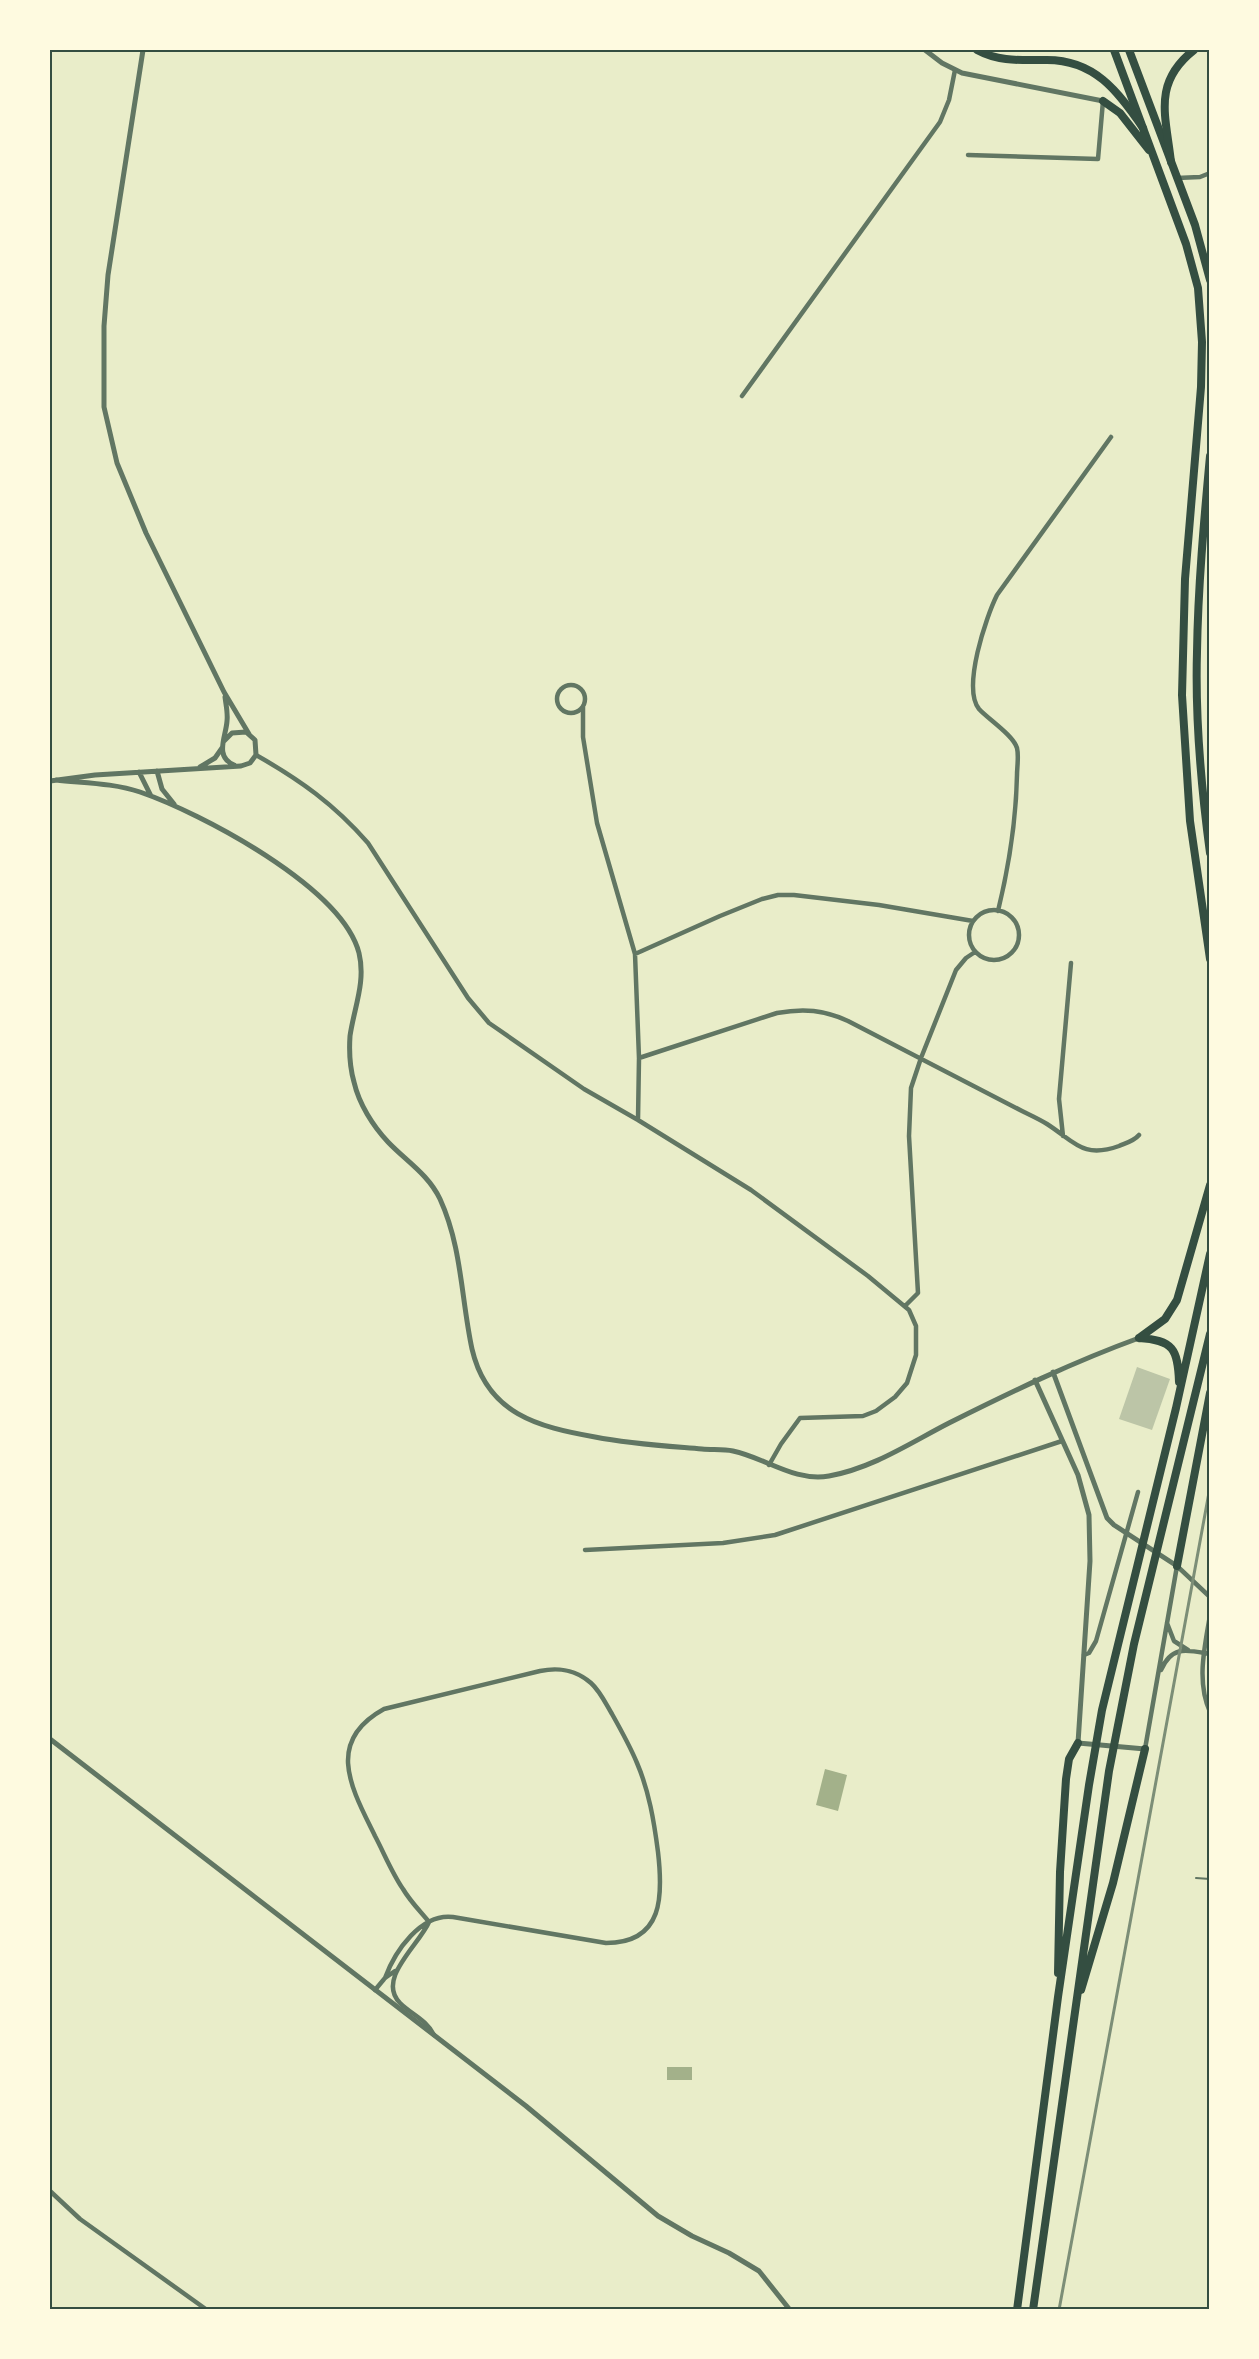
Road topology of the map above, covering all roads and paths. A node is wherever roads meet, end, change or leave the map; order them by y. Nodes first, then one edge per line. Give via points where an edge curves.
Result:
1 (142, 50) edge
2 (925, 50) edge
3 (977, 50) edge
4 (1114, 50) edge
5 (1129, 50) edge
6 (1194, 50) edge
7 (955, 70) junction
8 (1103, 101) junction
9 (1143, 128) junction
10 (1152, 153) junction
11 (968, 154) dead end
12 (1171, 162) junction
13 (1209, 173) edge
14 (1177, 178) junction
15 (1209, 280) edge
16 (742, 396) dead end
17 (1111, 437) dead end
18 (1209, 456) edge
19 (224, 692) junction
20 (583, 706) junction
21 (576, 712) junction
22 (584, 723) junction
23 (249, 734) junction
24 (223, 744) junction
25 (256, 755) junction
26 (238, 766) junction
27 (196, 768) junction
28 (158, 771) junction
29 (139, 772) junction
30 (53, 780) edge
31 (151, 796) junction
32 (175, 806) junction
33 (1209, 853) edge
34 (998, 911) junction
35 (973, 921) junction
36 (975, 952) junction
37 (636, 954) junction
38 (1209, 959) edge
39 (1071, 963) dead end
40 (639, 1058) junction
41 (921, 1058) junction
42 (638, 1120) junction
43 (1139, 1135) dead end
44 (1062, 1136) junction
45 (1209, 1185) edge
46 (1209, 1254) edge
47 (905, 1306) junction
48 (1209, 1334) edge
49 (1139, 1338) junction
50 (1053, 1372) junction
51 (1035, 1380) junction
52 (1209, 1393) edge
53 (1179, 1395) junction
54 (1062, 1441) junction
55 (769, 1465) junction
56 (1138, 1492) dead end
57 (585, 1550) dead end
58 (1177, 1566) junction
59 (1209, 1597) edge
60 (1209, 1615) edge
61 (1167, 1620) junction
62 (1188, 1650) junction
63 (1209, 1654) edge
64 (1084, 1655) junction
65 (1157, 1681) junction
66 (1209, 1712) edge
67 (50, 1739) edge
68 (1078, 1743) junction
69 (1145, 1749) junction
70 (1196, 1878) dead end
71 (1209, 1880) edge
72 (429, 1922) junction
73 (397, 1969) junction
74 (385, 1978) junction
75 (375, 1990) junction
76 (1058, 1997) junction
77 (1074, 2014) junction
78 (438, 2039) junction
79 (50, 2191) edge
80 (207, 2310) edge
81 (789, 2310) edge
82 (1017, 2310) edge
83 (1033, 2310) edge

1 - 19 street via 108,274 104,406 125,483
2 - 7 street
3 - 9 highway via 1005,60 1054,60 1088,70 1118,93
4 - 9 highway
5 - 12 highway
6 - 12 highway via 1175,67 1164,96
7 - 8 street
7 - 16 street via 940,122
8 - 10 highway via 1120,113
8 - 11 street via 1098,159
9 - 10 highway
10 - 38 highway via 1191,256 1201,321 1201,387 1185,579 1182,695 1190,821
12 - 14 highway
13 - 14 street
14 - 15 highway via 1200,240
17 - 34 street via 997,595 975,664 975,701 1012,739 1017,752 1008,873
18 - 33 highway via 1196,673
19 - 23 street
19 - 24 street via 228,714
20 - 21 street
20 - 21 street via 581,689 573,685 564,687 557,698 559,707
20 - 22 street
21 - 22 street
22 - 37 street via 597,823
23 - 24 street via 232,732
23 - 25 street via 256,743
24 - 26 street via 226,760
24 - 27 street via 215,758
25 - 26 street
25 - 42 street via 330,803 361,836 468,998 489,1023 584,1089
26 - 27 street
27 - 28 street
28 - 29 street
28 - 32 street via 162,789
29 - 30 street
29 - 31 street
30 - 31 street via 124,787
31 - 32 street
32 - 55 street via 228,832 295,878 334,910 353,936 361,984 350,1038 354,1084 372,1122 432,1185 440,1200 453,1232 472,1348 482,1377 494,1394 522,1417 557,1430 626,1443 734,1451
34 - 35 street via 984,912
34 - 36 street via 1015,923 1017,944 1009,955 995,960
35 - 36 street via 969,937
35 - 37 street via 870,904 778,895
36 - 41 street via 956,970
37 - 40 street
39 - 44 street via 1059,1100
40 - 41 street via 777,1013 804,1010 836,1016
40 - 42 street
41 - 44 street
41 - 47 street via 911,1088 909,1136 918,1293
42 - 47 street via 751,1190
43 - 44 street via 1132,1141 1095,1152
45 - 49 highway via 1177,1300 1165,1319
46 - 53 highway
47 - 55 street via 914,1321 917,1345 911,1374 901,1390 886,1405 863,1416 800,1418
48 - 77 highway via 1124,1691
49 - 50 street
49 - 53 highway via 1160,1340 1172,1347 1178,1366
50 - 51 street
50 - 58 street via 1107,1518
51 - 54 street
51 - 55 street via 888,1456 836,1475 809,1478
52 - 58 highway
53 - 76 highway via 1102,1710
54 - 57 street via 775,1535
54 - 64 street via 1078,1475 1089,1515
56 - 64 street via 1096,1641
58 - 59 street
58 - 61 street
60 - 66 street via 1202,1673
61 - 62 street via 1172,1638
61 - 65 street
62 - 63 street
62 - 65 street via 1167,1658
64 - 68 street
65 - 69 street
67 - 75 street
68 - 69 street
68 - 76 highway via 1069,1759 1066,1779 1059,1883
69 - 77 highway via 1113,1883
70 - 71 lane
72 - 72 street via 403,1890 349,1779 349,1754 362,1725 384,1709 540,1671 558,1668 580,1675 597,1690 622,1732 638,1764 651,1806 661,1890 651,1922 628,1941 606,1943 453,1917 436,1917
72 - 73 street
72 - 74 street via 417,1929 390,1964
73 - 74 street
73 - 78 street via 393,1981 395,1997 429,2026
74 - 75 street
75 - 78 street
76 - 82 highway
77 - 83 highway
78 - 81 street via 658,2216 759,2271
79 - 80 street via 80,2219

